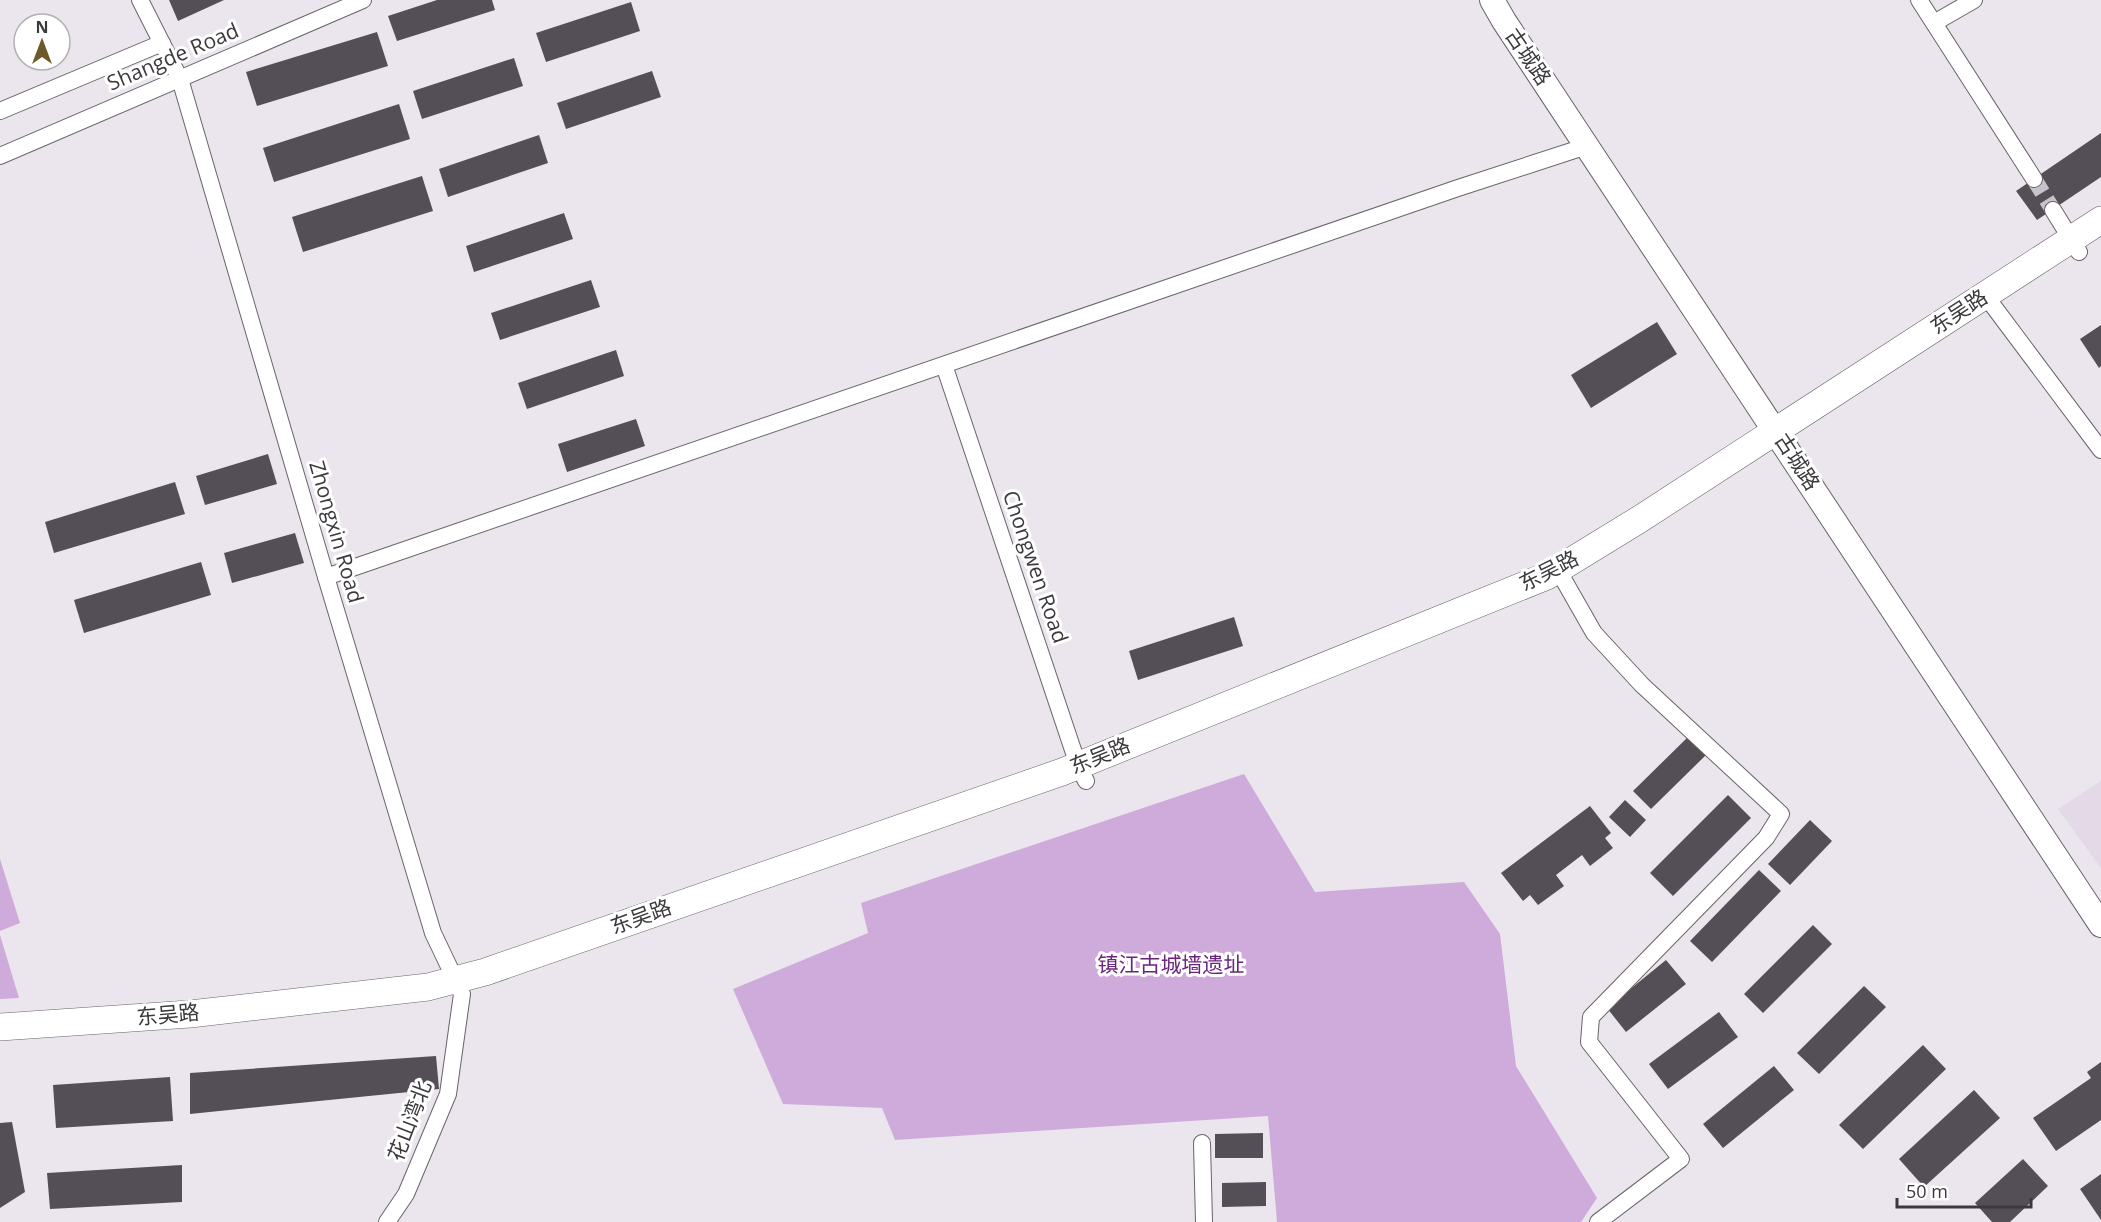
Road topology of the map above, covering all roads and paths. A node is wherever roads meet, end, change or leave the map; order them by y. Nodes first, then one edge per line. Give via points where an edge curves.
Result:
1 (140, 0) edge
2 (363, 0) edge
3 (1492, 0) edge
4 (1919, 0) edge
5 (1974, 0) edge
6 (1934, 23) junction
7 (162, 43) junction
8 (180, 79) junction
9 (0, 111) edge
10 (1587, 146) junction
11 (0, 156) edge
12 (2034, 179) tunnel mouth
13 (2053, 210) tunnel mouth
14 (2101, 220) edge
15 (2084, 243) edge
16 (1990, 301) junction
17 (944, 365) junction
18 (1780, 437) junction
19 (2101, 450) edge
20 (1561, 576) junction
21 (326, 577) junction
22 (1082, 773) junction
23 (2101, 925) edge
24 (459, 987) junction
25 (0, 1027) edge
26 (0, 1042) edge
27 (1202, 1143) dead end
28 (387, 1222) edge
29 (1204, 1222) edge
30 (1598, 1222) edge

1 - 7 street, Zhongxin Road
2 - 8 street, Shangde Road
3 - 10 street, 古城路
4 - 6 street
5 - 6 street
6 - 12 street
7 - 8 street, Zhongxin Road
7 - 9 street
8 - 11 street, Shangde Road
8 - 21 street, Zhongxin Road
10 - 17 street
10 - 18 street, 古城路
13 - 15 street
14 - 15 main road, 东吴路
15 - 16 main road, 东吴路
16 - 18 main road, 东吴路
16 - 19 street
17 - 21 street
17 - 22 street, Chongwen Road
18 - 20 main road, 东吴路
18 - 23 street, 古城路
20 - 22 main road, 东吴路 via 1543,594
20 - 30 street via 1594,633 1642,685 1781,814 1766,838 1591,1017 1590,1042 1682,1159
21 - 24 street, Zhongxin Road via 433,933
22 - 24 main road, 东吴路 via 490,986
24 - 25 main road, 东吴路 via 428,987 190,1014
24 - 26 main road, 东吴路 via 431,1002 191,1028
24 - 28 street, 花山湾北 via 448,1094 406,1194
27 - 29 street

